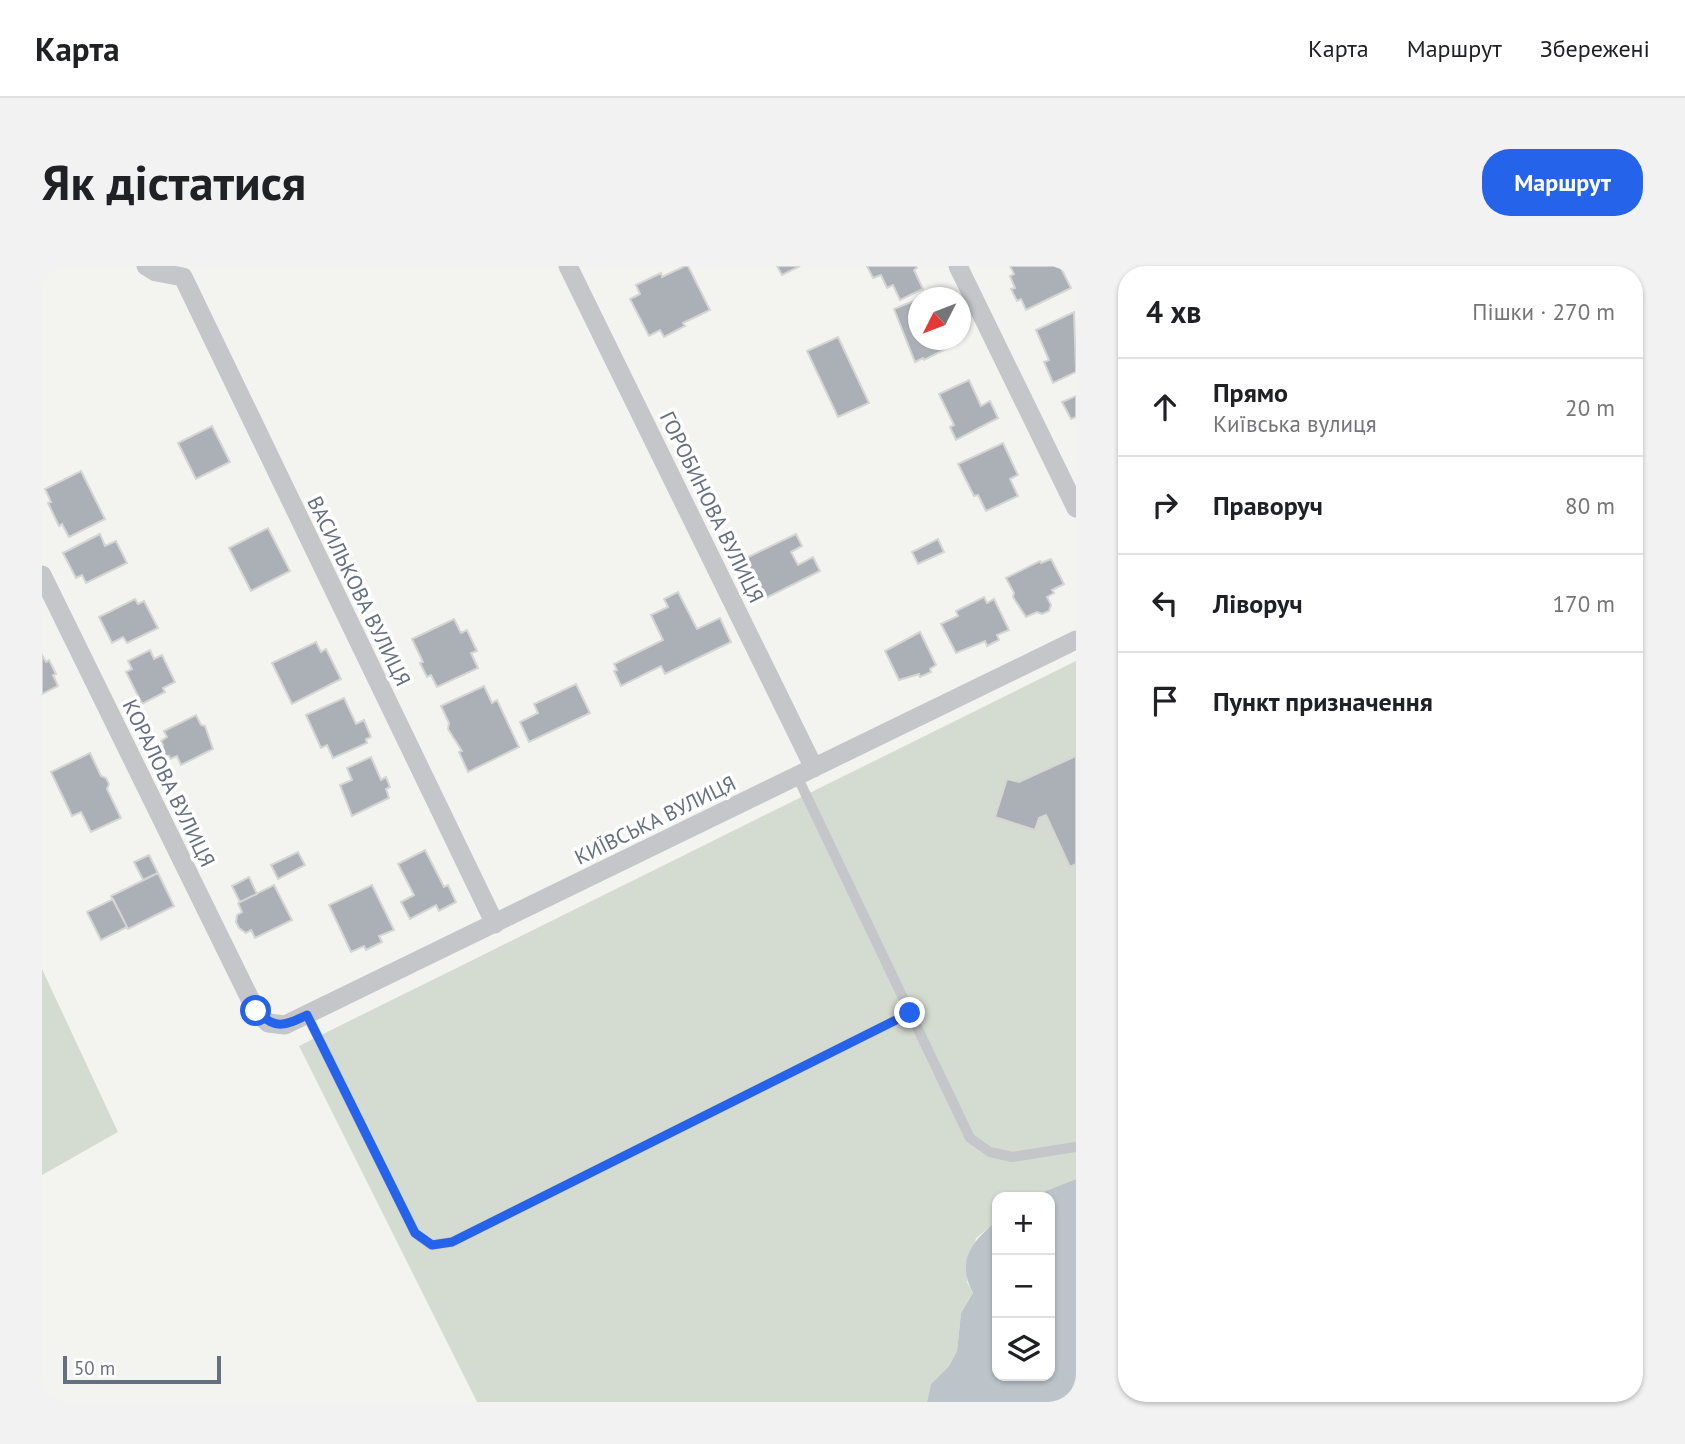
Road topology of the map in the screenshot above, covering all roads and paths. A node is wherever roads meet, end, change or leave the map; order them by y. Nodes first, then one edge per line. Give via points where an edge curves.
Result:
1 (146, 266) edge
2 (568, 266) edge
3 (958, 266) edge
4 (187, 272) edge
5 (1076, 508) edge
6 (42, 575) edge
7 (1076, 640) edge
8 (806, 772) junction
9 (495, 924) junction
10 (256, 1011) joint
11 (910, 1013) junction
12 (307, 1015) junction
13 (1076, 1147) edge

1 - 4 street, ВАСИЛЬКОВА ВУЛИЦЯ via 156,272
2 - 8 street, ГОРОБИНОВА ВУЛИЦЯ
3 - 5 street
4 - 9 street, ВАСИЛЬКОВА ВУЛИЦЯ
6 - 10 street, КОРАЛОВА ВУЛИЦЯ
7 - 8 street, КИЇВСЬКА ВУЛИЦЯ
8 - 9 street, КИЇВСЬКА ВУЛИЦЯ
8 - 11 lane
9 - 12 street, КИЇВСЬКА ВУЛИЦЯ
10 - 12 street, КИЇВСЬКА ВУЛИЦЯ via 268,1023 285,1025
11 - 12 lane via 452,1242 432,1245 415,1233
11 - 13 lane via 970,1138 990,1152 1012,1157

